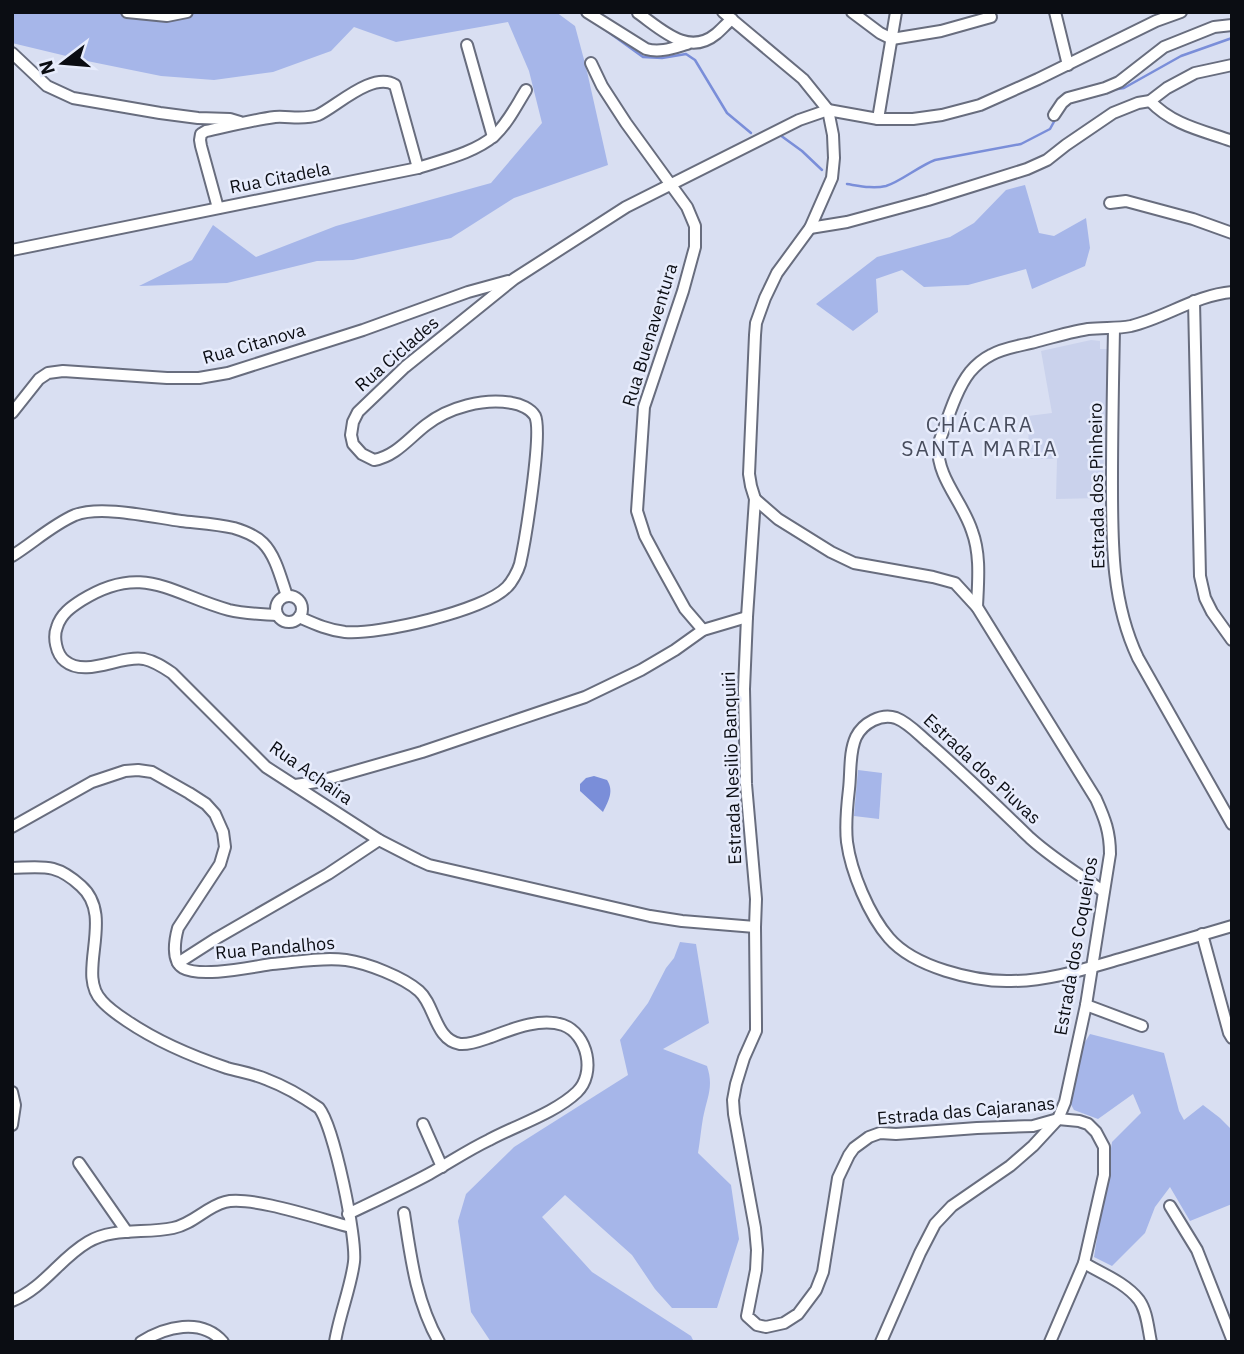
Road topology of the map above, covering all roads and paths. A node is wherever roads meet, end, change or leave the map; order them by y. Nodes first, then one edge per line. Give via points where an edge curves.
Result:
1 (127, 12) edge
2 (187, 12) edge
3 (587, 12) edge
4 (852, 12) edge
5 (896, 12) edge
6 (1055, 12) edge
7 (1181, 12) edge
8 (638, 13) edge
9 (727, 15) edge
10 (991, 17) dead end
11 (1232, 25) edge
12 (892, 39) junction
13 (687, 44) junction
14 (467, 45) dead end
15 (12, 53) edge
16 (591, 63) dead end
17 (1068, 65) junction
18 (1232, 65) edge
19 (526, 90) dead end
20 (1150, 101) junction
21 (828, 110) junction
22 (1054, 115) dead end
23 (878, 119) junction
24 (243, 123) junction
25 (493, 137) junction
26 (1232, 141) edge
27 (418, 168) junction
28 (671, 184) junction
29 (1110, 203) dead end
30 (218, 208) junction
31 (810, 228) junction
32 (1232, 233) edge
33 (12, 250) edge
34 (514, 279) junction
35 (1232, 292) edge
36 (1194, 301) junction
37 (1114, 329) junction
38 (12, 413) edge
39 (755, 499) junction
40 (12, 556) edge
41 (287, 596) junction
42 (977, 607) junction
43 (277, 615) junction
44 (299, 617) junction
45 (747, 617) junction
46 (703, 630) junction
47 (1232, 640) edge
48 (295, 785) junction
49 (1232, 824) edge
50 (12, 827) edge
51 (379, 840) junction
52 (12, 868) edge
53 (1103, 891) junction
54 (1232, 926) edge
55 (755, 927) junction
56 (1202, 934) junction
57 (178, 964) junction
58 (1092, 967) junction
59 (1086, 1005) junction
60 (1142, 1026) dead end
61 (1232, 1038) edge
62 (12, 1092) edge
63 (1058, 1119) junction
64 (423, 1124) dead end
65 (12, 1125) edge
66 (79, 1163) dead end
67 (442, 1167) junction
68 (1170, 1206) dead end
69 (404, 1213) dead end
70 (348, 1214) junction
71 (351, 1227) junction
72 (127, 1232) junction
73 (1084, 1263) junction
74 (12, 1301) edge
75 (747, 1315) joint
76 (1232, 1339) edge
77 (141, 1342) edge
78 (223, 1342) edge
79 (335, 1342) edge
80 (439, 1342) edge
81 (881, 1342) edge
82 (1050, 1342) edge
83 (1151, 1342) edge

1 - 2 street via 167,16
3 - 13 street via 654,51
4 - 12 street
5 - 12 street
6 - 17 street
7 - 17 street
8 - 13 street
9 - 13 street via 711,37
9 - 21 street via 803,79
10 - 12 street
11 - 22 street via 1213,27 1164,47 1119,82 1068,98
12 - 23 street
14 - 25 street
15 - 24 street via 47,86 73,98
16 - 28 street, Rua Buenaventura via 626,123
17 - 23 street via 980,105 922,118
18 - 20 street via 1187,77
19 - 25 street, Rua Citadela
20 - 26 street via 1176,121
20 - 31 street via 1113,113 1027,169 848,222
21 - 23 street
21 - 28 street, Rua Ciclades
21 - 31 street, Estrada Nesilio Banquiri via 832,178
24 - 27 street via 317,115 354,92 390,82 397,91
24 - 30 street via 200,136
25 - 27 street, Rua Citadela via 463,154
27 - 30 street, Rua Citadela
28 - 34 street, Rua Ciclades via 626,207
28 - 46 street, Rua Buenaventura via 695,226 695,247 644,407 637,510 660,564 685,609
29 - 32 street via 1126,201
30 - 33 street, Rua Citadela
31 - 39 street, Estrada Nesilio Banquiri via 777,273 756,323 749,474
34 - 38 street, Rua Citanova via 228,373 199,378 48,373
34 - 44 street, Rua Ciclades via 368,401 353,422 351,435 362,454 374,460 390,454 439,416 463,407 512,403 534,415 537,440 530,507 519,567 507,587 473,606 374,631 322,628
35 - 36 street
36 - 37 street
36 - 47 street via 1200,576 1205,598
37 - 42 street via 1092,328 1001,351 980,362 965,380 938,452 942,474 974,533
37 - 49 street, Estrada dos Pinheiro via 1112,542 1121,612 1138,658
39 - 42 street, Estrada dos Coqueiros via 831,552 854,563 955,583
39 - 45 street, Estrada Nesilio Banquiri
40 - 41 street via 58,524 86,512 214,525 234,528 263,543
41 - 43 street via 277,603
41 - 44 street via 299,601
42 - 53 street, Estrada dos Coqueiros via 1101,810 1110,837
43 - 44 street via 288,622
43 - 48 street, Rua Achaira via 230,610 155,583 127,583 104,589 72,607 59,619 56,647 64,661 75,666 133,658 159,664 265,766
45 - 46 street
45 - 55 street, Estrada Nesilio Banquiri via 744,716
46 - 48 street via 641,670 585,697 422,752
48 - 51 street, Rua Achaira
50 - 57 street via 92,782 130,770 158,775 206,804 225,838 223,860 178,928
51 - 55 street, Rua Achaira via 442,868 650,916
51 - 57 street
52 - 70 street via 61,871 92,898 96,915 93,981 98,998 116,1014 146,1035 269,1080 319,1108 337,1157
53 - 58 street, Estrada dos Coqueiros
53 - 58 street, Estrada dos Piuvas via 1033,840 908,725 885,717 861,728 853,745 847,842 869,906 890,938 917,958 950,973 984,979 1039,979
54 - 56 street, Estrada dos Piuvas
55 - 75 street, Estrada Nesilio Banquiri via 756,1031 733,1100 757,1250
56 - 58 street, Estrada dos Piuvas
56 - 61 street
57 - 67 street, Rua Pandalhos via 208,971 347,960 382,971 417,990 439,1027 456,1043 472,1043 539,1023 574,1031 587,1055 581,1089
58 - 59 street, Estrada dos Coqueiros
59 - 60 street
59 - 63 street, Estrada dos Coqueiros
62 - 65 street
63 - 73 street, Estrada das Cajaranas via 1088,1124 1104,1147 1104,1175
63 - 75 street, Estrada das Cajaranas via 1033,1126 880,1133 862,1141 838,1178 816,1290 784,1324 757,1325
63 - 81 street, Estrada dos Coqueiros via 1010,1166 952,1206 935,1224
64 - 67 street
66 - 72 street
67 - 70 street, Rua Pandalhos
68 - 76 street via 1198,1250
69 - 80 street via 419,1299
70 - 71 street
71 - 72 street via 234,1200 222,1202 185,1225
71 - 79 street via 354,1262
72 - 74 street via 89,1241 32,1292
73 - 82 street, Estrada das Cajaranas
73 - 83 street via 1138,1299
77 - 78 street via 174,1327 191,1326

